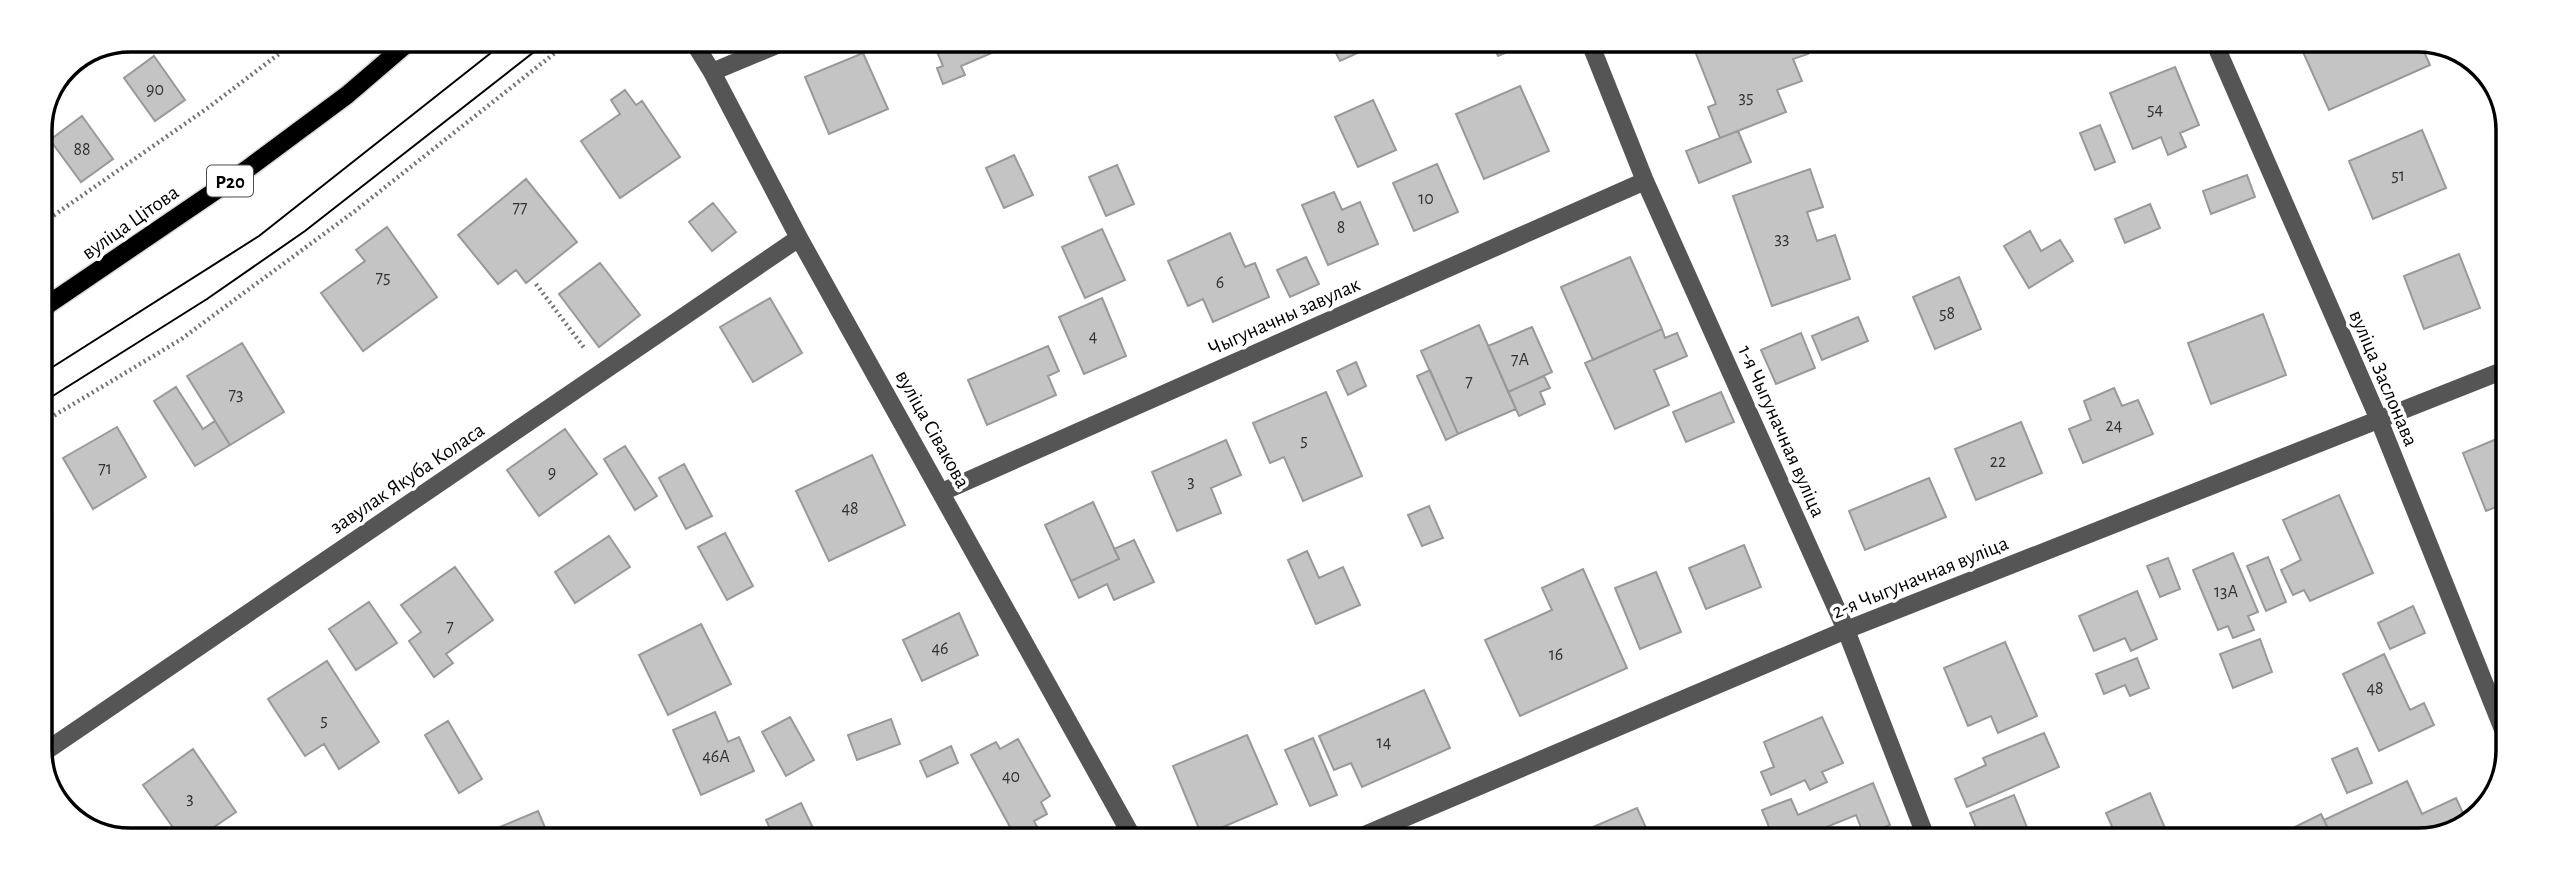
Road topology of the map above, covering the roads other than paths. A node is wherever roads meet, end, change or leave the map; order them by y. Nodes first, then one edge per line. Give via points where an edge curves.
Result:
1 (396, 53) edge
2 (700, 53) edge
3 (756, 53) edge
4 (1594, 53) edge
5 (2219, 53) edge
6 (712, 72) junction
7 (1645, 181) junction
8 (799, 238) junction
9 (53, 301) edge
10 (2496, 373) edge
11 (2379, 420) junction
12 (942, 492) junction
13 (1846, 630) junction
14 (2496, 712) edge
15 (53, 746) edge
16 (1127, 828) edge
17 (1381, 828) edge
18 (1922, 828) edge

1 - 9 main road, вуліца Цітова / Р20 via 246,170
2 - 6 street, вуліца Сівакова
3 - 6 street
4 - 7 street, 1-я Чыгуначная вуліца
5 - 11 street, вуліца Заслонава
6 - 8 street, вуліца Сівакова
7 - 12 street, Чыгуначны завулак
7 - 13 street, 1-я Чыгуначная вуліца
8 - 12 street, вуліца Сівакова
8 - 15 street, завулак Якуба Коласа
10 - 11 street, 2-я Чыгуначная вуліца
11 - 13 street, 2-я Чыгуначная вуліца
11 - 14 street, вуліца Заслонава
12 - 16 street, вуліца Сівакова
13 - 17 street, 2-я Чыгуначная вуліца
13 - 18 street, 1-я Чыгуначная вуліца

